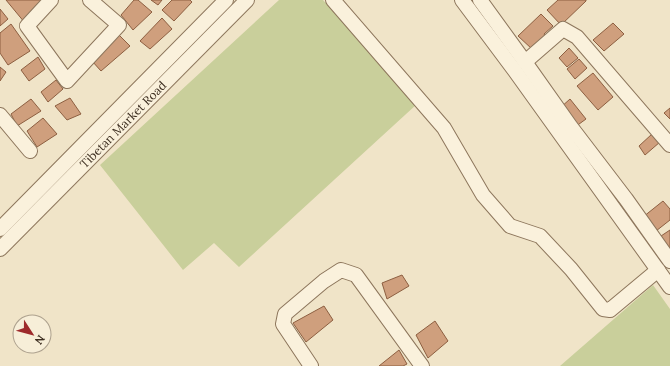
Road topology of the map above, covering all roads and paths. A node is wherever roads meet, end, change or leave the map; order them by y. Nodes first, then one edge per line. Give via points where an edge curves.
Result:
1 (51, 0) edge
2 (90, 0) edge
3 (226, 0) edge
4 (247, 0) edge
5 (333, 0) edge
6 (462, 0) edge
7 (480, 0) edge
8 (525, 62) junction
9 (0, 115) edge
10 (670, 145) edge
11 (30, 151) dead end
12 (0, 229) edge
13 (0, 249) edge
14 (670, 261) edge
15 (658, 270) junction
16 (670, 287) edge
17 (310, 366) edge
18 (422, 366) edge

1 - 2 street via 26,26 67,80 119,25
3 - 12 street, Tibetan Market Road
4 - 13 street, Tibetan Market Road
5 - 15 street via 444,128 483,195 510,226 540,236 603,309 610,310
6 - 15 street
7 - 8 street
8 - 10 street via 563,29 576,38
8 - 14 street
9 - 11 street
15 - 16 street
17 - 18 street via 283,324 285,314 341,270 356,275

